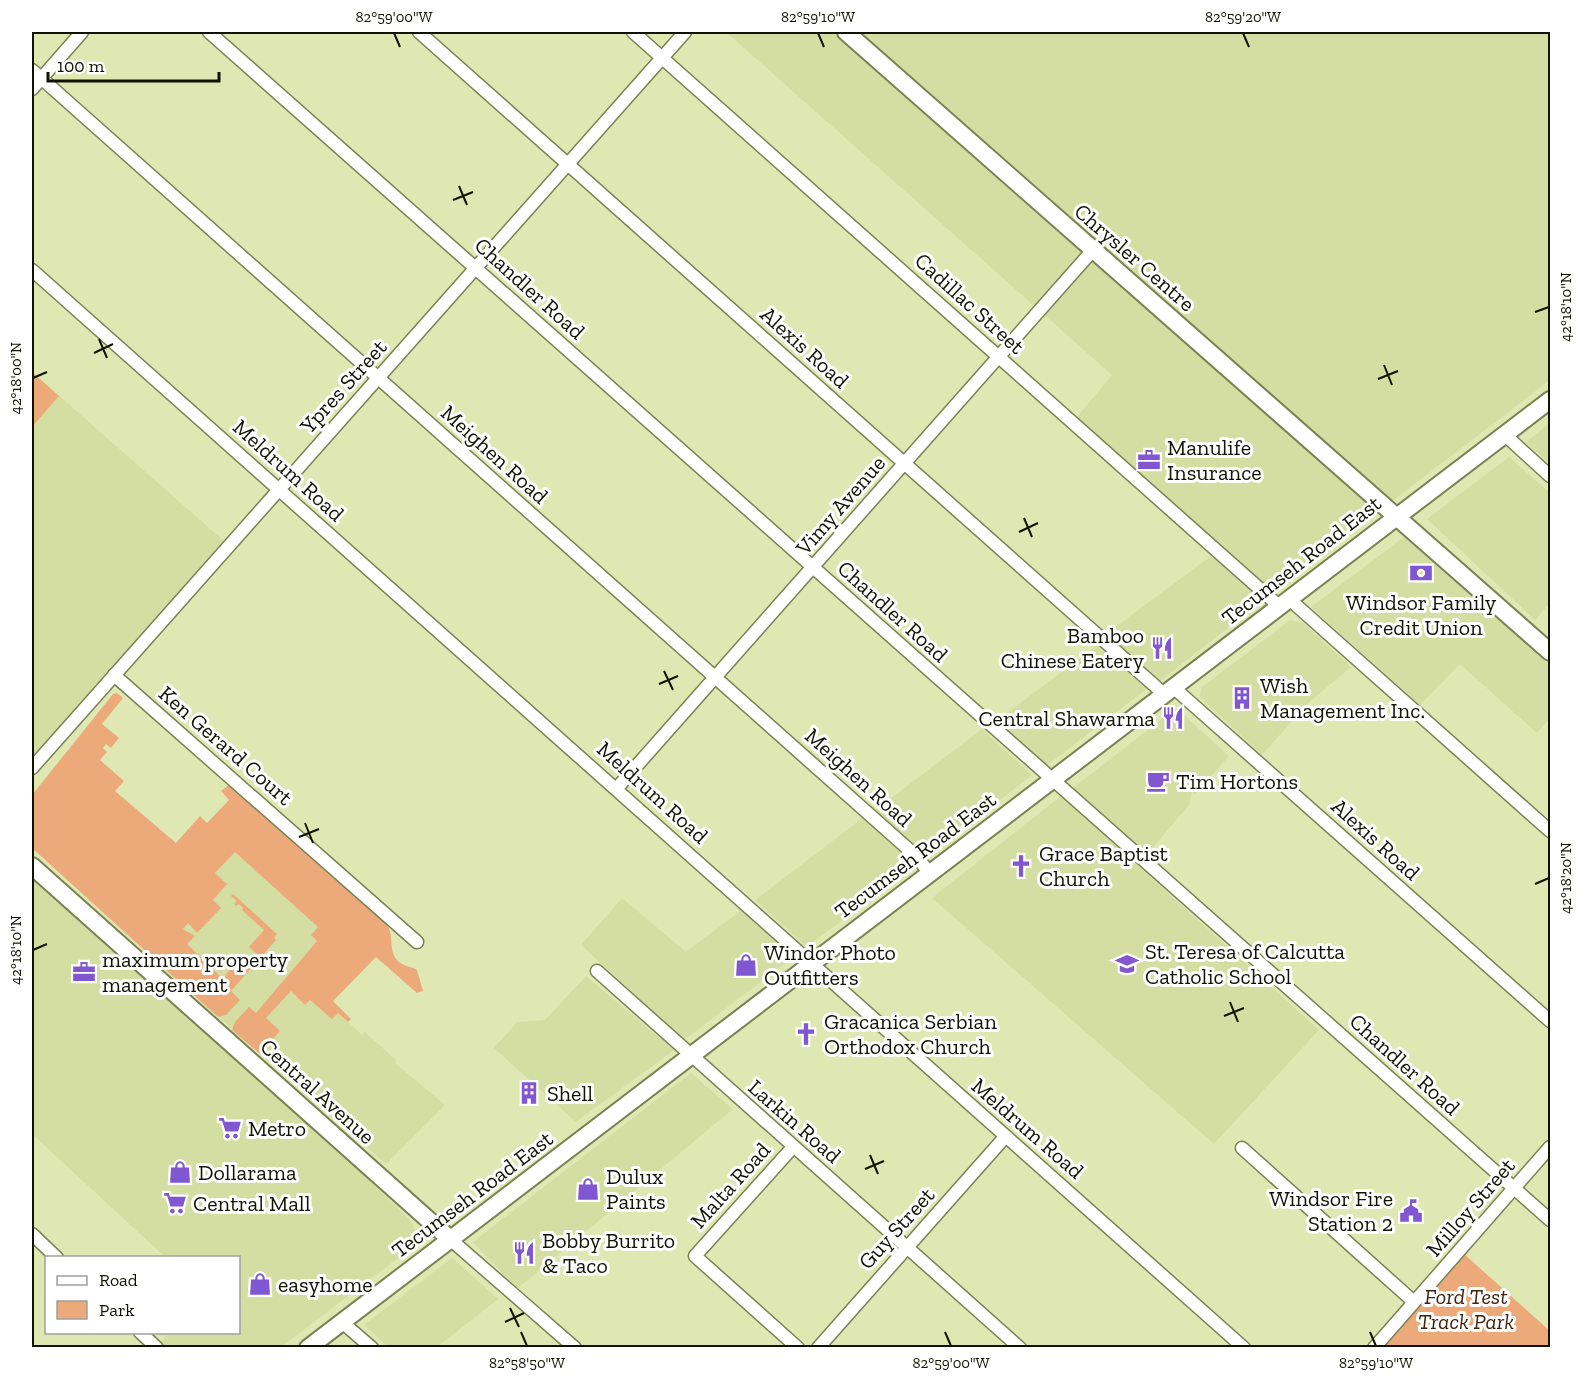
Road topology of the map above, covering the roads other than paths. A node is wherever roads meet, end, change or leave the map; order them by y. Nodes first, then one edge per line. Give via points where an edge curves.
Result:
1 (82, 32) edge
2 (209, 32) edge
3 (419, 32) edge
4 (633, 32) edge
5 (685, 32) edge
6 (846, 32) edge
7 (662, 58) junction
8 (36, 74) edge
9 (32, 89) edge
10 (568, 164) junction
11 (1093, 250) junction
12 (476, 268) junction
13 (32, 270) edge
14 (999, 357) junction
15 (378, 378) junction
16 (1551, 400) edge
17 (1505, 435) junction
18 (905, 464) junction
19 (1551, 476) edge
20 (279, 490) junction
21 (1395, 516) junction
22 (813, 567) junction
23 (1283, 602) junction
24 (1551, 652) edge
25 (114, 675) junction
26 (716, 678) junction
27 (1169, 691) junction
28 (32, 768) edge
29 (1051, 779) junction
30 (617, 788) junction
31 (1551, 831) edge
32 (32, 866) edge
33 (929, 872) junction
34 (417, 942) dead end
35 (811, 962) junction
36 (597, 971) dead end
37 (1551, 1021) edge
38 (689, 1056) junction
39 (1005, 1137) junction
40 (793, 1147) junction
41 (1551, 1147) edge
42 (1242, 1148) dead end
43 (1514, 1188) junction
44 (1551, 1220) edge
45 (32, 1234) edge
46 (450, 1239) junction
47 (907, 1248) junction
48 (56, 1256) edge
49 (1414, 1302) junction
50 (342, 1322) junction
51 (142, 1334) edge
52 (157, 1347) edge
53 (308, 1347) edge
54 (372, 1347) edge
55 (574, 1347) edge
56 (798, 1347) edge
57 (818, 1347) edge
58 (1020, 1347) edge
59 (1244, 1347) edge
60 (1374, 1347) edge

1 - 8 street
2 - 12 street, Chandler Road
3 - 10 street, Alexis Road
4 - 7 street, Cadillac Street
5 - 7 street, Ypres Street
6 - 11 main road, Chrysler Centre
7 - 10 street, Ypres Street
7 - 14 street, Cadillac Street
8 - 9 street
8 - 15 street, Meighen Road
10 - 12 street, Ypres Street
10 - 18 street, Alexis Road
11 - 14 street, Vimy Avenue
11 - 21 main road, Chrysler Centre
12 - 15 street, Ypres Street
12 - 22 street, Chandler Road
13 - 20 street, Meldrum Road
14 - 18 street, Vimy Avenue
14 - 23 street, Cadillac Street
15 - 20 street, Ypres Street
15 - 26 street, Meighen Road
16 - 17 main road, Tecumseh Road East
17 - 19 street
17 - 21 main road, Tecumseh Road East
18 - 22 street, Vimy Avenue
18 - 27 street, Alexis Road
20 - 25 street, Ypres Street
20 - 30 street, Meldrum Road
21 - 23 main road, Tecumseh Road East
21 - 24 main road, Chrysler Centre
22 - 26 street, Vimy Avenue
22 - 29 street, Chandler Road
23 - 27 main road, Tecumseh Road East
23 - 31 street, Cadillac Street
25 - 28 street, Ypres Street
25 - 34 street, Ken Gerard Court
26 - 30 street, Vimy Avenue
26 - 33 street, Meighen Road via 915,855
27 - 29 main road, Tecumseh Road East
27 - 37 street, Alexis Road
29 - 33 main road, Tecumseh Road East
29 - 43 street, Chandler Road
30 - 35 street, Meldrum Road
32 - 46 main road, Central Avenue
33 - 35 main road, Tecumseh Road East
35 - 38 main road, Tecumseh Road East
35 - 39 street, Meldrum Road
36 - 38 street, Larkin Road
38 - 40 street, Larkin Road
38 - 46 main road, Tecumseh Road East
39 - 47 street, Guy Street
39 - 59 street, Meldrum Road
40 - 47 street, Larkin Road
40 - 56 street, Malta Road via 695,1256
41 - 43 street, Milloy Street
42 - 49 street
43 - 44 street, Chandler Road
43 - 49 street, Milloy Street
45 - 48 street
46 - 50 main road, Tecumseh Road East
46 - 55 street, Central Avenue
47 - 57 street, Guy Street
47 - 58 street, Larkin Road
49 - 60 street, Milloy Street
50 - 53 main road, Tecumseh Road East
50 - 54 street
51 - 52 street

